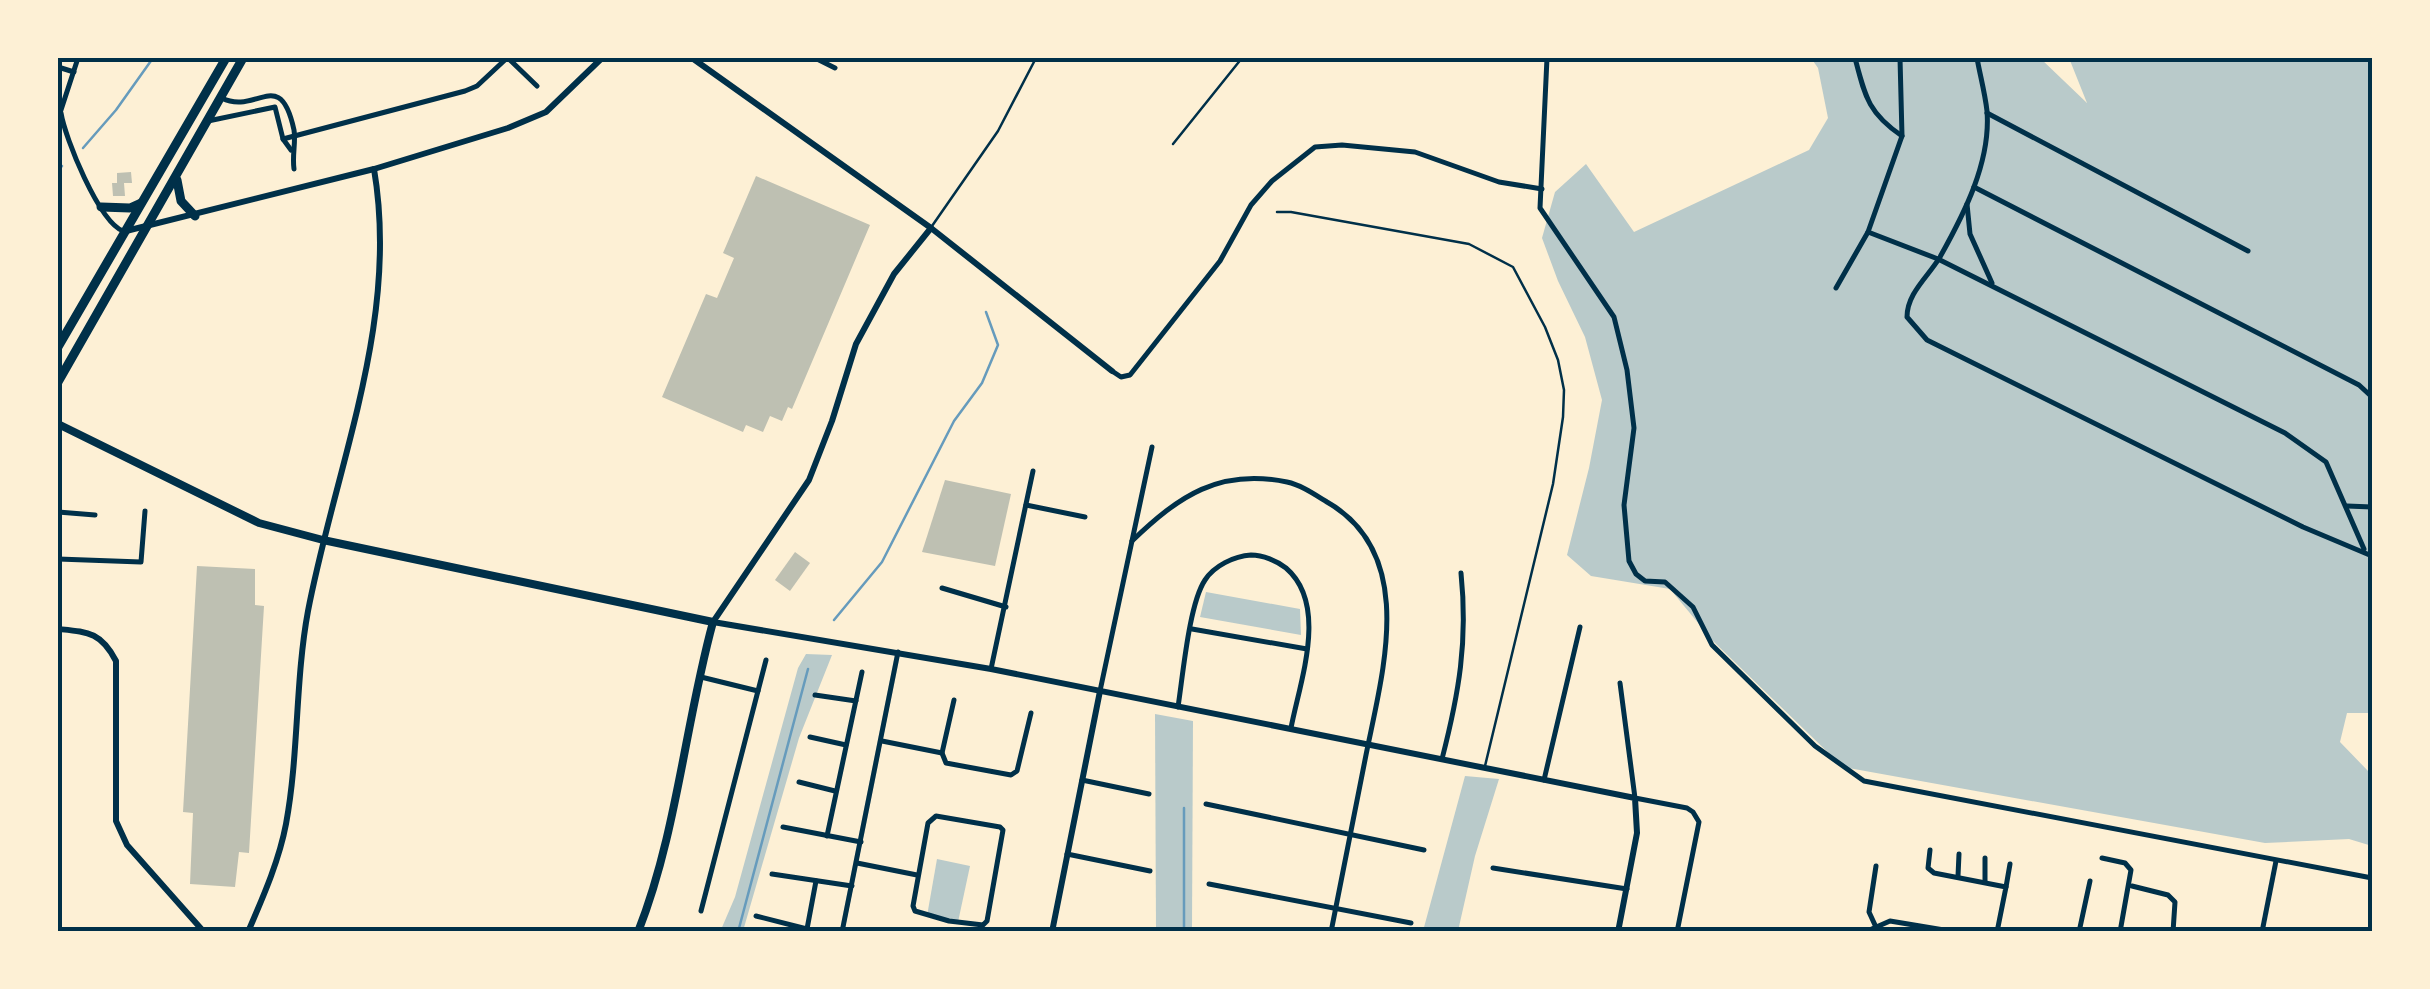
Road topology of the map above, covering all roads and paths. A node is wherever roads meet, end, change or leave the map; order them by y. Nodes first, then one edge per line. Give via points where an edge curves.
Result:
1 (78, 58) edge
2 (226, 58) edge
3 (242, 58) edge
4 (508, 58) edge
5 (602, 58) edge
6 (692, 58) edge
7 (713, 58) edge
8 (815, 58) edge
9 (1036, 58) edge
10 (1242, 58) edge
11 (1547, 58) edge
12 (1854, 58) edge
13 (1900, 58) edge
14 (1977, 58) edge
15 (58, 67) edge
16 (834, 68) dead end
17 (706, 69) junction
18 (74, 72) junction
19 (537, 86) dead end
20 (222, 98) junction
21 (1987, 112) junction
22 (59, 114) edge
23 (208, 121) junction
24 (295, 136) junction
25 (1902, 136) junction
26 (283, 139) junction
27 (1173, 144) dead end
28 (291, 150) junction
29 (294, 169) dead end
30 (374, 169) junction
31 (177, 177) junction
32 (1974, 188) junction
33 (1542, 189) junction
34 (144, 202) junction
35 (1967, 202) junction
36 (102, 207) junction
37 (1278, 212) dead end
38 (196, 216) junction
39 (148, 226) junction
40 (931, 228) junction
41 (126, 231) junction
42 (1868, 232) junction
43 (2248, 251) dead end
44 (1938, 259) junction
45 (1836, 288) dead end
46 (1998, 289) junction
47 (58, 348) edge
48 (1112, 371) joint
49 (58, 382) edge
50 (2372, 397) edge
51 (58, 424) edge
52 (1152, 447) dead end
53 (1032, 471) dead end
54 (1026, 505) junction
55 (2347, 506) junction
56 (2372, 507) edge
57 (144, 511) dead end
58 (58, 512) edge
59 (94, 515) dead end
60 (1086, 516) dead end
61 (323, 540) junction
62 (1132, 540) junction
63 (2369, 554) edge
64 (58, 559) edge
65 (1461, 573) dead end
66 (942, 588) dead end
67 (1006, 607) junction
68 (714, 622) junction
69 (1580, 628) dead end
70 (58, 629) edge
71 (1192, 630) junction
72 (1306, 649) junction
73 (898, 652) junction
74 (766, 660) dead end
75 (991, 670) junction
76 (862, 672) dead end
77 (698, 676) junction
78 (1620, 683) dead end
79 (758, 691) junction
80 (1100, 691) junction
81 (815, 696) dead end
82 (954, 700) dead end
83 (856, 702) junction
84 (1178, 707) junction
85 (1031, 713) dead end
86 (1291, 729) junction
87 (810, 737) dead end
88 (881, 741) junction
89 (1368, 744) junction
90 (846, 745) junction
91 (942, 753) junction
92 (1442, 759) junction
93 (1484, 768) junction
94 (1082, 780) junction
95 (1544, 780) junction
96 (799, 782) dead end
97 (836, 791) junction
98 (1149, 794) dead end
99 (1635, 798) junction
100 (1206, 804) dead end
101 (783, 826) dead end
102 (1350, 834) junction
103 (828, 836) junction
104 (861, 842) junction
105 (1424, 850) dead end
106 (1930, 850) dead end
107 (1067, 854) junction
108 (1959, 854) dead end
109 (1985, 858) dead end
110 (2102, 858) dead end
111 (2276, 861) junction
112 (857, 863) junction
113 (2010, 864) dead end
114 (1876, 866) dead end
115 (1493, 868) dead end
116 (1150, 871) dead end
117 (772, 874) dead end
118 (918, 876) junction
119 (1958, 876) junction
120 (2372, 878) edge
121 (1985, 881) junction
122 (2090, 881) dead end
123 (816, 882) junction
124 (1209, 884) dead end
125 (2130, 885) junction
126 (852, 886) junction
127 (2006, 887) junction
128 (1627, 890) junction
129 (1336, 908) junction
130 (702, 911) dead end
131 (756, 916) dead end
132 (1411, 923) dead end
133 (1875, 925) junction
134 (1927, 929) edge
135 (806, 930) edge
136 (1052, 930) edge
137 (204, 932) edge
138 (248, 932) edge
139 (638, 932) edge
140 (842, 932) edge
141 (1062, 932) edge
142 (1331, 932) edge
143 (1618, 932) edge
144 (1677, 932) edge
145 (1864, 932) edge
146 (1956, 932) edge
147 (1997, 932) edge
148 (2079, 932) edge
149 (2120, 932) edge
150 (2173, 932) edge
151 (2262, 932) edge

1 - 18 street
2 - 34 main road
3 - 20 main road
4 - 19 street
4 - 24 street via 465,91
5 - 30 street via 546,112
6 - 17 street
7 - 17 street
8 - 16 street
9 - 40 lane via 998,131
10 - 27 lane
11 - 33 street
12 - 25 street via 1866,100
13 - 25 street
14 - 21 street
15 - 18 street
17 - 40 street
18 - 22 street
20 - 23 main road
20 - 24 street via 280,97
21 - 32 street
21 - 43 street
22 - 36 street
23 - 26 street via 275,107
23 - 31 main road
24 - 26 street
24 - 28 street
25 - 42 street
26 - 28 street
28 - 29 street
30 - 38 street
30 - 61 street via 382,212 373,334 359,414
31 - 38 main road via 181,201
31 - 39 main road
32 - 35 street
32 - 50 street
33 - 48 street via 1498,182 1414,152 1315,148 1251,205 1220,260 1130,376
33 - 111 street via 1546,221 1614,317 1627,370 1634,428 1624,505 1629,561 1646,581 1665,582 1694,606 1712,645 1816,746 1864,781
34 - 36 main road
34 - 41 main road
35 - 44 street
35 - 46 street via 1970,234
36 - 41 street via 114,227
37 - 93 lane via 1469,244 1494,255 1514,267 1558,360 1564,417 1553,484
38 - 39 street
39 - 41 street
39 - 49 main road
40 - 48 street
40 - 68 street via 894,274 856,344 809,480
41 - 47 main road
42 - 44 street
42 - 45 street
44 - 46 street
44 - 63 street via 1907,310 1927,340 2303,528
46 - 55 street via 2285,434 2326,462
51 - 61 main road via 259,523
52 - 62 street
53 - 54 street
54 - 60 street
54 - 67 street
55 - 56 street
55 - 63 street
57 - 64 street via 141,562
58 - 59 street
61 - 68 main road
61 - 138 street via 307,616 286,824
62 - 80 street
62 - 89 street via 1177,502 1231,479 1296,484 1353,520 1387,596 1386,659
65 - 92 street via 1463,662
66 - 67 street
67 - 75 street
68 - 73 street
68 - 77 main road
69 - 95 street
70 - 137 street via 88,632 107,643 116,661 116,821 126,845
71 - 72 street
71 - 72 street via 1206,577 1226,560 1252,555 1277,561 1297,578 1307,600
71 - 84 street
72 - 86 street
73 - 75 street
73 - 88 street
74 - 79 street
75 - 80 street
76 - 83 street
77 - 79 street
77 - 139 main road via 655,882
78 - 99 street
79 - 130 street
80 - 84 street
80 - 94 street
81 - 83 street
82 - 91 street
83 - 90 street
84 - 86 street
85 - 91 street via 1014,774 950,764
86 - 89 street
87 - 90 street
88 - 91 street
88 - 104 street
89 - 92 street
89 - 102 street
90 - 97 street
92 - 93 street
93 - 95 street
94 - 98 street
94 - 107 street
95 - 99 street
96 - 97 street
97 - 103 street
99 - 128 street via 1637,833
99 - 144 street via 1697,816
100 - 102 street
101 - 103 street
102 - 105 street
102 - 129 street
103 - 104 street
104 - 112 street
106 - 119 street via 1928,868
107 - 116 street
107 - 136 street
108 - 119 street
109 - 121 street
110 - 125 street via 2125,863
111 - 120 street
111 - 151 street
112 - 118 street
112 - 126 street
113 - 127 street
114 - 133 street via 1869,912
115 - 128 street
117 - 123 street
118 - 118 street via 912,906 919,914 983,925 1003,830 932,818
119 - 121 street
121 - 127 street
122 - 148 street
123 - 126 street
123 - 135 street
124 - 129 street
125 - 149 street
125 - 150 street via 2175,902
126 - 140 street
127 - 147 street
128 - 143 street
129 - 132 street
129 - 142 street
131 - 135 street
133 - 134 street via 1890,921
133 - 145 street
134 - 146 street
136 - 141 street

